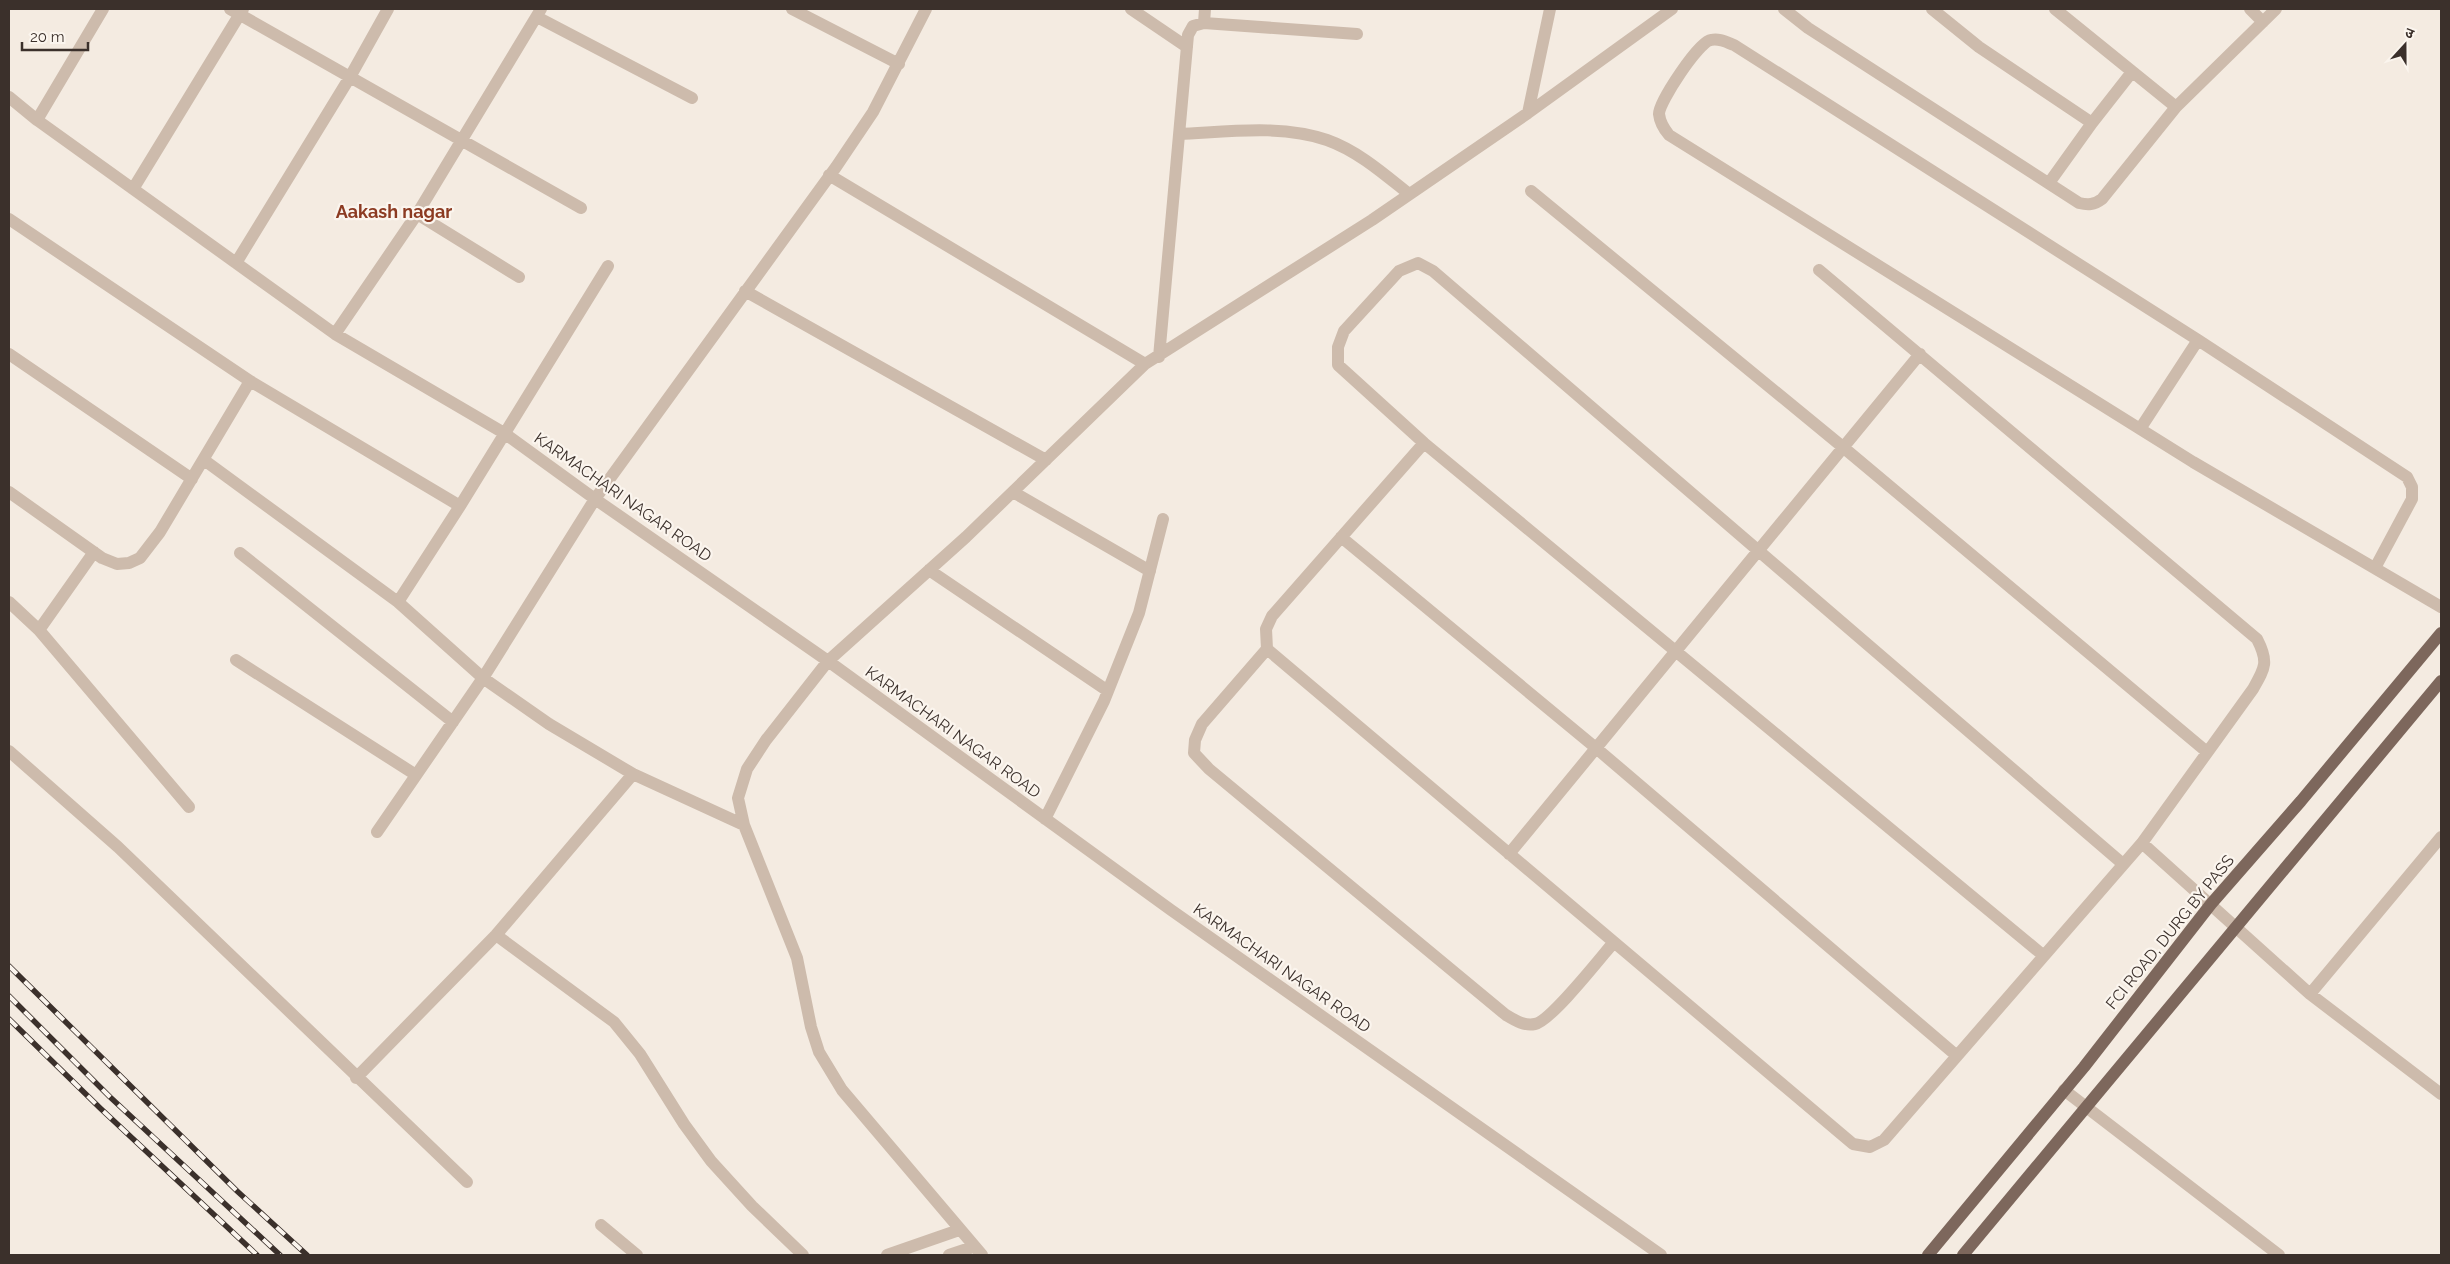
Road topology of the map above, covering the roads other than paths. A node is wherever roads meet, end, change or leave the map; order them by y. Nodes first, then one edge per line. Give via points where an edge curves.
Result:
1 (103, 9) edge
2 (388, 9) edge
3 (792, 9) edge
4 (926, 9) edge
5 (1131, 9) edge
6 (1205, 9) edge
7 (1550, 9) edge
8 (1672, 9) edge
9 (1784, 9) edge
10 (1932, 9) edge
11 (2055, 9) edge
12 (2250, 9) edge
13 (2276, 9) edge
14 (238, 11) edge
15 (539, 13) edge
16 (2263, 22) junction
17 (1204, 23) junction
18 (1357, 34) dead end
19 (1187, 47) junction
20 (899, 64) junction
21 (2132, 72) junction
22 (350, 77) junction
23 (9, 97) edge
24 (692, 98) dead end
25 (2176, 107) junction
26 (1528, 113) junction
27 (37, 120) junction
28 (2092, 122) junction
29 (1179, 134) junction
30 (461, 141) junction
31 (829, 175) junction
32 (2049, 183) junction
33 (133, 189) junction
34 (1531, 191) dead end
35 (1409, 194) junction
36 (581, 208) dead end
37 (417, 214) junction
38 (9, 219) edge
39 (236, 263) junction
40 (608, 266) dead end
41 (1819, 270) dead end
42 (519, 277) dead end
43 (745, 291) junction
44 (335, 334) junction
45 (2198, 340) junction
46 (9, 354) edge
47 (1920, 354) junction
48 (1159, 357) junction
49 (1145, 364) junction
50 (250, 381) junction
51 (2140, 429) junction
52 (504, 432) junction
53 (1424, 442) junction
54 (1844, 448) junction
55 (204, 460) junction
56 (1046, 460) junction
57 (192, 479) junction
58 (9, 492) edge
59 (1012, 492) junction
60 (595, 499) junction
61 (460, 506) junction
62 (1163, 519) dead end
63 (1341, 537) junction
64 (94, 552) junction
65 (1760, 552) junction
66 (240, 553) dead end
67 (2375, 568) junction
68 (929, 570) junction
69 (1150, 571) junction
70 (9, 602) edge
71 (398, 602) junction
72 (2441, 607) edge
73 (40, 630) junction
74 (2441, 633) edge
75 (1267, 649) junction
76 (1676, 652) junction
77 (236, 660) dead end
78 (828, 661) junction
79 (483, 678) junction
80 (2441, 680) edge
81 (1108, 691) junction
82 (453, 722) junction
83 (1596, 748) junction
84 (9, 751) edge
85 (2208, 752) junction
86 (633, 774) junction
87 (416, 775) junction
88 (189, 807) dead end
89 (1045, 819) junction
90 (744, 825) junction
91 (376, 832) dead end
92 (2441, 837) edge
93 (2142, 843) junction
94 (1509, 854) junction
95 (2123, 864) junction
96 (2211, 904) junction
97 (2237, 928) junction
98 (496, 936) junction
99 (1614, 942) junction
100 (2044, 956) junction
101 (2310, 994) junction
102 (1957, 1056) junction
103 (356, 1078) junction
104 (2064, 1090) junction
105 (2441, 1094) edge
106 (2087, 1108) junction
107 (467, 1182) dead end
108 (601, 1225) dead end
109 (959, 1230) junction
110 (978, 1251) edge
111 (637, 1255) edge
112 (803, 1255) edge
113 (887, 1255) edge
114 (949, 1255) edge
115 (1661, 1255) edge
116 (1928, 1255) edge
117 (1963, 1255) edge
118 (2280, 1255) edge

1 - 27 street
2 - 22 street
3 - 20 street
4 - 20 street
5 - 19 street
6 - 17 street
7 - 26 street
8 - 26 street
9 - 32 street via 1808,28
10 - 28 street via 1979,47
11 - 21 street
12 - 16 street
13 - 16 street
14 - 22 street
14 - 33 street
15 - 24 street
15 - 30 street
16 - 25 street
17 - 18 street
17 - 19 street via 1193,26
19 - 29 street
20 - 31 street via 873,112
21 - 25 street
21 - 28 street
22 - 30 street
22 - 39 street
23 - 27 street, KARMACHARI NAGAR ROAD
25 - 32 street via 2096,204 2079,203
26 - 35 street
27 - 33 street, KARMACHARI NAGAR ROAD
28 - 32 street
29 - 35 street via 1303,134 1328,140 1364,160
29 - 48 street
30 - 36 street
30 - 37 street
31 - 43 street
31 - 49 street
33 - 39 street, KARMACHARI NAGAR ROAD
34 - 54 street
35 - 48 street
37 - 42 street
37 - 44 street
38 - 50 street
39 - 44 street, KARMACHARI NAGAR ROAD
40 - 52 street
41 - 47 street
43 - 56 street
43 - 60 street
44 - 52 street, KARMACHARI NAGAR ROAD
45 - 51 street
45 - 51 street via 1734,45 1710,40 1699,46 1659,113 1662,126 1669,135
45 - 67 street via 2407,477 2412,486 2412,499
46 - 57 street
47 - 54 street
47 - 85 street via 2257,639 2265,654 2263,670 2253,690
48 - 49 street
49 - 56 street
50 - 55 street
50 - 61 street
51 - 67 street
52 - 60 street, KARMACHARI NAGAR ROAD
52 - 61 street
53 - 63 street
53 - 65 street via 1338,365 1338,347 1344,330 1398,271 1418,264 1447,282
53 - 76 street
54 - 65 street
54 - 85 street
55 - 57 street
55 - 71 street
56 - 59 street
57 - 64 street via 140,558 129,564 117,564
58 - 64 street
59 - 68 street
59 - 69 street
60 - 78 street, KARMACHARI NAGAR ROAD
60 - 79 street
61 - 71 street
62 - 69 street
63 - 75 street via 1272,616 1266,629
63 - 83 street
64 - 73 street
65 - 76 street
65 - 95 street
66 - 82 street
67 - 72 street
68 - 78 street
68 - 81 street
69 - 81 street via 1139,613
70 - 73 street
71 - 79 street
73 - 88 street
74 - 96 main road, FCI ROAD, DURG BY PASS
75 - 94 street
75 - 99 street via 1202,724 1194,753 1209,769 1506,1015 1521,1024 1537,1024 1552,1014
76 - 83 street
76 - 100 street
77 - 87 street
78 - 89 street, KARMACHARI NAGAR ROAD
78 - 90 street via 747,769 738,798
79 - 82 street
79 - 86 street via 549,724
80 - 97 main road
81 - 89 street
82 - 87 street
83 - 94 street
83 - 102 street
84 - 103 street via 118,848
85 - 93 street
86 - 90 street
86 - 98 street
87 - 91 street
89 - 115 street, KARMACHARI NAGAR ROAD
90 - 109 street via 797,958 819,1052 842,1090
92 - 101 street
93 - 95 street
93 - 96 street
94 - 99 street
95 - 100 street
96 - 97 street
96 - 104 main road, FCI ROAD, DURG BY PASS
97 - 101 street
97 - 106 main road
98 - 103 street
98 - 112 street via 614,1022 640,1054 684,1124 712,1161 752,1206
99 - 102 street via 1853,1144 1870,1147 1884,1140
100 - 102 street
101 - 105 street
103 - 107 street
104 - 106 street
104 - 116 main road, FCI ROAD, DURG BY PASS
106 - 117 main road
106 - 118 street
108 - 111 street
109 - 110 street
109 - 113 street
110 - 114 street

